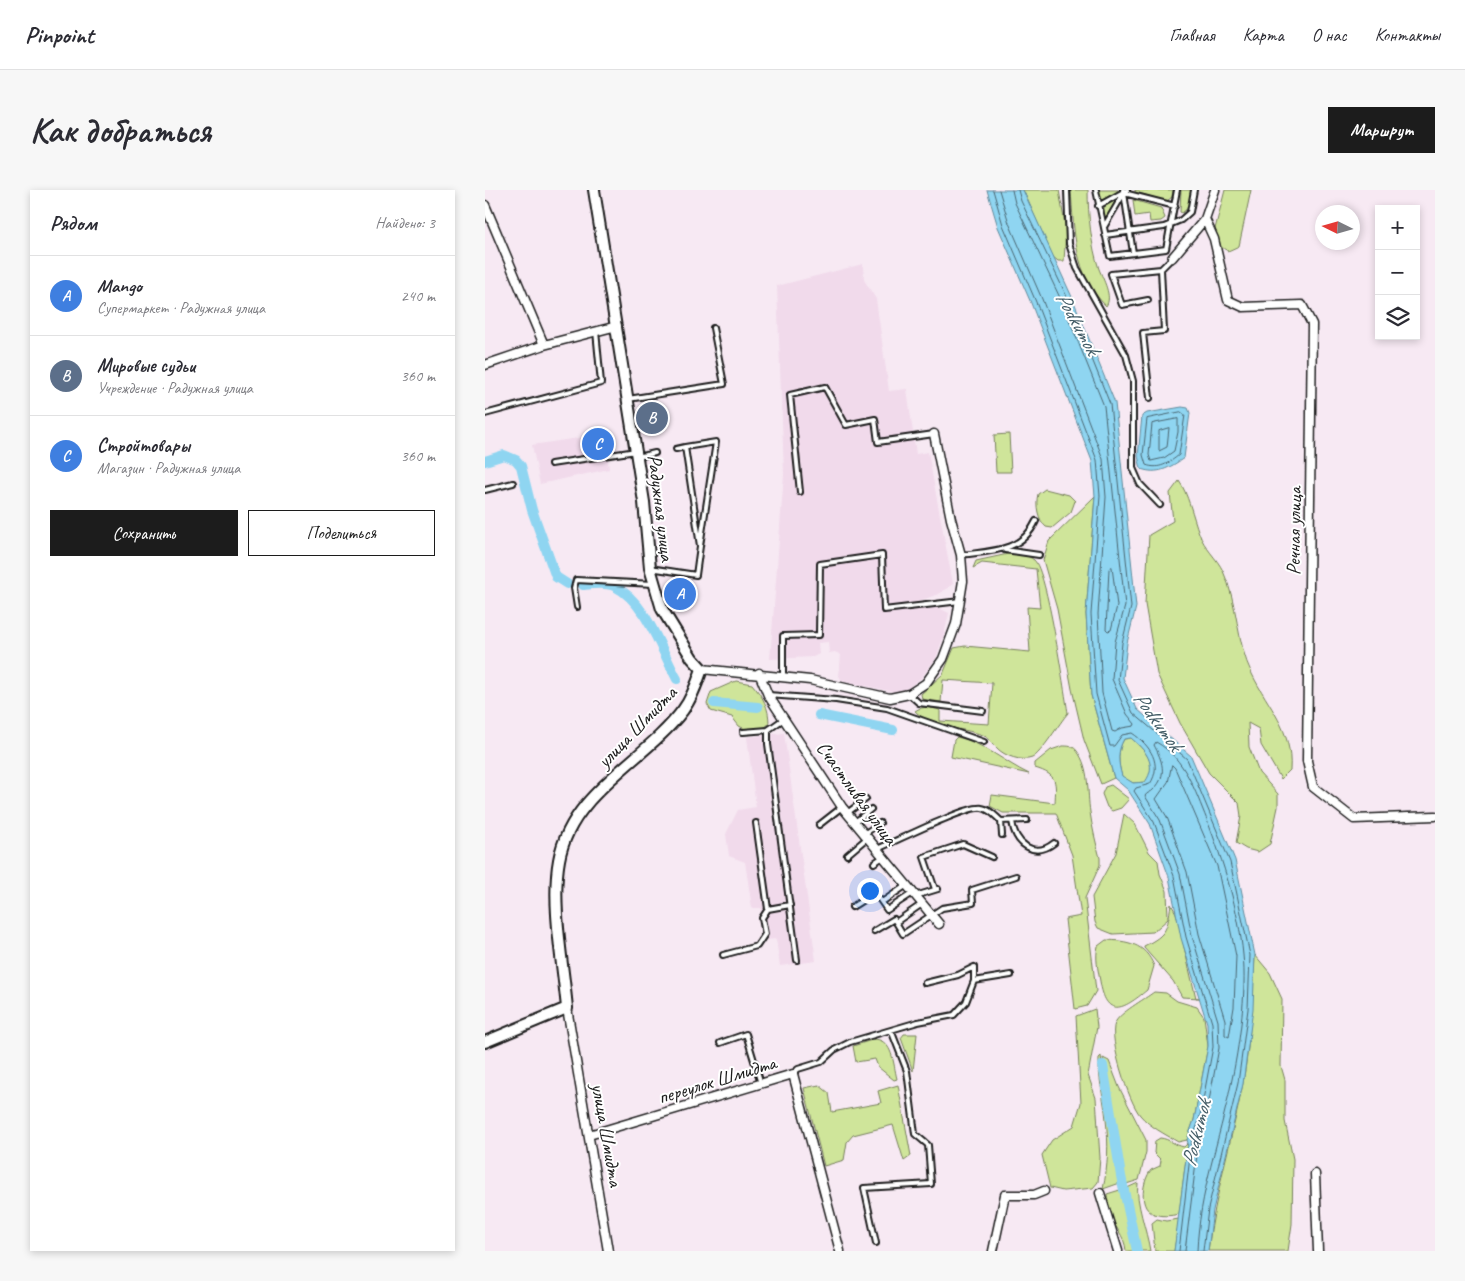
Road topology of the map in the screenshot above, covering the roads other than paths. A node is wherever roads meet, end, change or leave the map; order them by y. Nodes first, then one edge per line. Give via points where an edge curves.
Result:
1 (594, 190) edge
2 (1067, 190) edge
3 (1096, 190) edge
4 (1177, 190) edge
5 (1194, 190) edge
6 (1215, 190) edge
7 (1125, 191) edge
8 (485, 205) edge
9 (1098, 206) junction
10 (1175, 206) junction
11 (1205, 219) junction
12 (1171, 225) junction
13 (1104, 227) junction
14 (1130, 232) junction
15 (1105, 235) junction
16 (1133, 253) junction
17 (1172, 258) joint
18 (1161, 269) junction
19 (1148, 300) dead end
20 (617, 326) junction
21 (713, 328) dead end
22 (596, 331) junction
23 (544, 345) junction
24 (485, 365) edge
25 (1150, 398) dead end
26 (628, 399) junction
27 (485, 414) edge
28 (934, 434) joint
29 (685, 448) junction
30 (676, 449) dead end
31 (636, 454) junction
32 (655, 454) dead end
33 (551, 464) dead end
34 (513, 483) dead end
35 (485, 490) edge
36 (800, 492) dead end
37 (1160, 505) dead end
38 (1036, 521) dead end
39 (700, 546) junction
40 (1002, 550) junction
41 (961, 555) junction
42 (1039, 555) dead end
43 (650, 568) junction
44 (654, 584) junction
45 (960, 600) junction
46 (577, 607) dead end
47 (702, 669) junction
48 (759, 673) junction
49 (783, 676) junction
50 (909, 694) junction
51 (768, 695) junction
52 (983, 710) dead end
53 (785, 718) junction
54 (768, 730) junction
55 (743, 732) dead end
56 (983, 742) dead end
57 (866, 799) dead end
58 (844, 810) junction
59 (871, 810) dead end
60 (1435, 816) edge
61 (1027, 820) dead end
62 (1012, 821) junction
63 (855, 822) junction
64 (880, 822) dead end
65 (1001, 822) junction
66 (755, 823) dead end
67 (819, 824) dead end
68 (1002, 835) dead end
69 (866, 836) junction
70 (1054, 843) dead end
71 (877, 849) junction
72 (847, 855) dead end
73 (883, 857) junction
74 (992, 857) dead end
75 (874, 863) dead end
76 (1016, 876) dead end
77 (907, 885) junction
78 (914, 895) junction
79 (881, 902) junction
80 (922, 904) junction
81 (790, 905) junction
82 (852, 907) dead end
83 (768, 909) junction
84 (932, 916) junction
85 (896, 922) junction
86 (939, 924) dead end
87 (874, 931) dead end
88 (903, 934) junction
89 (899, 937) dead end
90 (723, 955) dead end
91 (797, 960) dead end
92 (1011, 975) dead end
93 (974, 981) junction
94 (925, 983) dead end
95 (567, 1008) junction
96 (891, 1030) junction
97 (485, 1042) edge
98 (720, 1043) dead end
99 (793, 1074) junction
100 (761, 1084) junction
101 (589, 1135) junction
102 (1315, 1174) dead end
103 (1044, 1191) dead end
104 (1100, 1193) dead end
105 (876, 1243) dead end
106 (608, 1251) edge
107 (840, 1251) edge
108 (993, 1251) edge
109 (1118, 1251) edge
110 (1318, 1251) edge

1 - 20 street, Радужная улица
2 - 37 lane via 1069,244 1074,260 1126,355 1133,381 1133,468 1140,484
3 - 9 lane
4 - 10 lane
5 - 12 lane via 1190,212
6 - 11 street
7 - 9 lane
7 - 10 lane
7 - 13 lane
7 - 14 lane
8 - 23 street
9 - 13 lane
10 - 12 lane
11 - 17 street
11 - 60 street, Речная улица via 1214,239 1229,300 1243,307 1303,305 1313,324 1307,761 1313,788 1354,820
12 - 14 lane
12 - 16 lane via 1166,249
13 - 15 lane
14 - 15 lane
14 - 16 lane
15 - 16 lane via 1110,256
17 - 18 lane
18 - 19 lane via 1111,274 1122,305
18 - 25 lane via 1164,331 1143,333
20 - 22 street
20 - 26 street, Радужная улица
21 - 26 lane via 724,384
22 - 23 street
22 - 27 lane via 601,383
23 - 24 street
26 - 31 street, Радужная улица
28 - 36 lane via 878,442 875,419 846,425 825,387 790,395
28 - 41 street
29 - 30 lane
29 - 39 lane
29 - 39 lane via 716,442
31 - 32 lane
31 - 33 lane
31 - 43 street, Радужная улица
34 - 35 lane
38 - 40 lane via 1027,536 1015,546
39 - 43 lane via 696,575
40 - 41 lane
40 - 42 lane
41 - 45 street via 963,581
43 - 44 street, Радужная улица
44 - 46 lane via 576,580
44 - 47 street, Радужная улица via 667,620
45 - 49 lane via 884,610 882,555 820,564 819,635 783,636
45 - 50 street via 956,624 943,659 926,683
47 - 48 street
47 - 95 street, улица Шмидта via 696,688 681,712 595,795 574,821 565,839 557,885
48 - 49 street
48 - 51 street, Счастливая улица
49 - 50 street via 890,698
50 - 52 lane via 919,703
51 - 53 street, Счастливая улица
51 - 56 lane via 837,700 887,708
53 - 54 lane
53 - 58 street, Счастливая улица
54 - 55 lane
54 - 81 lane
57 - 58 lane
58 - 63 street, Счастливая улица
58 - 67 lane
59 - 63 lane
61 - 62 lane
62 - 65 lane
62 - 70 lane via 1017,838 1028,849 1040,851
63 - 69 street, Счастливая улица
64 - 69 lane
65 - 68 lane
65 - 71 lane via 981,808 965,811
66 - 83 lane
69 - 71 street, Счастливая улица
69 - 72 lane
71 - 73 street, Счастливая улица
73 - 75 lane
73 - 77 street, Счастливая улица
74 - 78 lane via 963,844 924,857 936,889
76 - 84 lane via 972,890 973,903 942,908
77 - 78 street, Счастливая улица
77 - 79 lane
78 - 79 lane via 887,910
78 - 80 street, Счастливая улица
79 - 82 lane via 871,895
80 - 84 street, Счастливая улица
80 - 85 lane
81 - 83 lane
81 - 91 lane
83 - 90 lane via 762,918 765,934 757,946
84 - 86 street, Счастливая улица
84 - 88 lane
85 - 87 lane via 894,919
85 - 88 lane
88 - 89 lane
92 - 93 lane
93 - 94 lane via 974,967 958,975
93 - 96 lane via 966,1002 954,1015
95 - 97 street
95 - 101 street, улица Шмидта
96 - 99 lane via 850,1042 821,1062 798,1069
96 - 105 lane via 907,1072 915,1134 928,1145 931,1184 865,1188
98 - 100 lane via 746,1034
99 - 100 street, переулок Шмидта
99 - 107 street, переулок Шмидта
100 - 101 street, переулок Шмидта
101 - 106 street, улица Шмидта
102 - 110 street
103 - 108 street via 1034,1195 1005,1195
104 - 109 street

